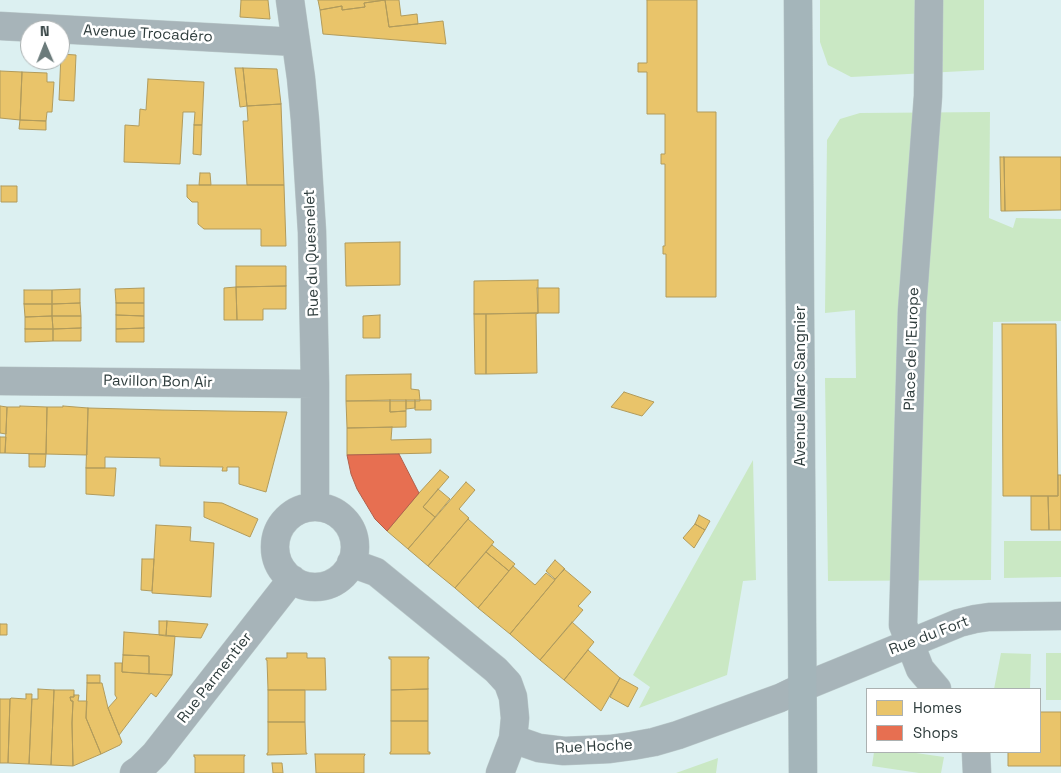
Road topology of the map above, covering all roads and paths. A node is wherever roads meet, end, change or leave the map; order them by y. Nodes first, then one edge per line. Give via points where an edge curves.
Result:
1 (290, 0) edge
2 (798, 0) edge
3 (929, 0) edge
4 (0, 26) edge
5 (296, 42) junction
6 (0, 381) edge
7 (316, 384) junction
8 (315, 507) junction
9 (351, 563) junction
10 (292, 580) junction
11 (1061, 616) edge
12 (911, 643) junction
13 (803, 687) junction
14 (936, 688) edge
15 (513, 740) junction
16 (976, 753) edge
17 (134, 773) edge
18 (500, 773) edge
19 (804, 773) edge
20 (977, 773) edge

1 - 5 street, Rue du Quesnelet
2 - 13 main road, Avenue Marc Sangnier
3 - 12 street, Place de l'Europe via 928,96 912,310 903,625
4 - 5 street, Avenue Trocadéro
5 - 7 street, Rue du Quesnelet via 311,214
6 - 7 street, Pavillon Bon Air
7 - 8 street, Rue du Quesnelet
8 - 9 street via 334,512 348,526 355,544
8 - 10 street via 293,514 282,525 276,539 278,561
9 - 10 street via 341,578 325,586 308,586
9 - 15 street via 376,572 508,683 515,718
10 - 17 street, Rue Parmentier via 155,754
11 - 12 street, Rue du Fort via 974,619
12 - 13 street, Rue du Fort
12 - 14 street, Place de l'Europe via 920,670
13 - 15 street, Rue Hoche via 654,742 564,752
13 - 19 main road, Avenue Marc Sangnier
15 - 18 street
16 - 20 street

